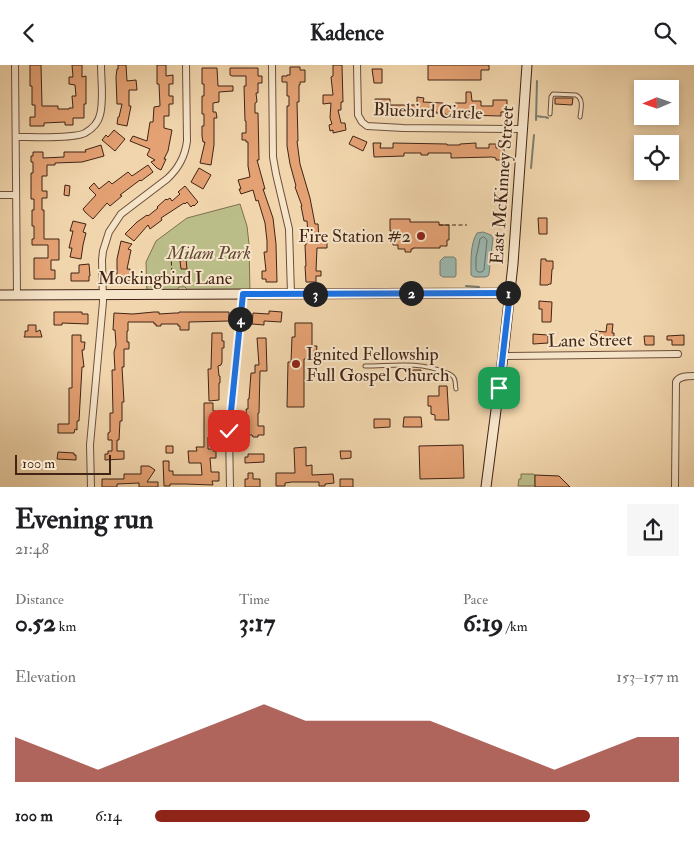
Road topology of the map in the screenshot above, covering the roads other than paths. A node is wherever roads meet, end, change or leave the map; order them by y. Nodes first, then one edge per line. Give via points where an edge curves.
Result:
1 (15, 65) edge
2 (101, 65) edge
3 (186, 65) edge
4 (272, 65) edge
5 (357, 65) edge
6 (527, 65) edge
7 (550, 114) dead end
8 (580, 117) dead end
9 (522, 129) junction
10 (16, 137) junction
11 (0, 195) edge
12 (16, 195) junction
13 (510, 293) junction
14 (243, 294) junction
15 (291, 294) junction
16 (0, 295) edge
17 (17, 295) junction
18 (103, 295) junction
19 (678, 354) dead end
20 (503, 356) junction
21 (365, 366) dead end
22 (694, 376) edge
23 (456, 389) dead end
24 (91, 487) edge
25 (230, 487) edge
26 (486, 487) edge
27 (675, 487) edge

1 - 10 street
2 - 10 street via 101,107 98,120 91,129 73,136
3 - 18 street via 187,134 184,155 172,175 125,210 112,225 102,256
4 - 15 street via 273,157 289,229
5 - 9 street, Bluebird Circle via 358,115 371,127
6 - 9 street, East McKinney Street
7 - 8 lane via 553,94 576,95 582,100
9 - 13 street, East McKinney Street
10 - 12 street
11 - 12 street
12 - 17 street
13 - 15 street, Mockingbird Lane
13 - 20 street, East McKinney Street
14 - 15 street, Mockingbird Lane
14 - 18 street, Mockingbird Lane
14 - 25 street via 230,425
16 - 17 street, Mockingbird Lane
17 - 18 street, Mockingbird Lane
18 - 24 street via 90,445
19 - 20 street, Lane Street
20 - 26 street, East McKinney Street
21 - 23 lane via 431,367 452,375
22 - 27 street via 681,377 676,386

